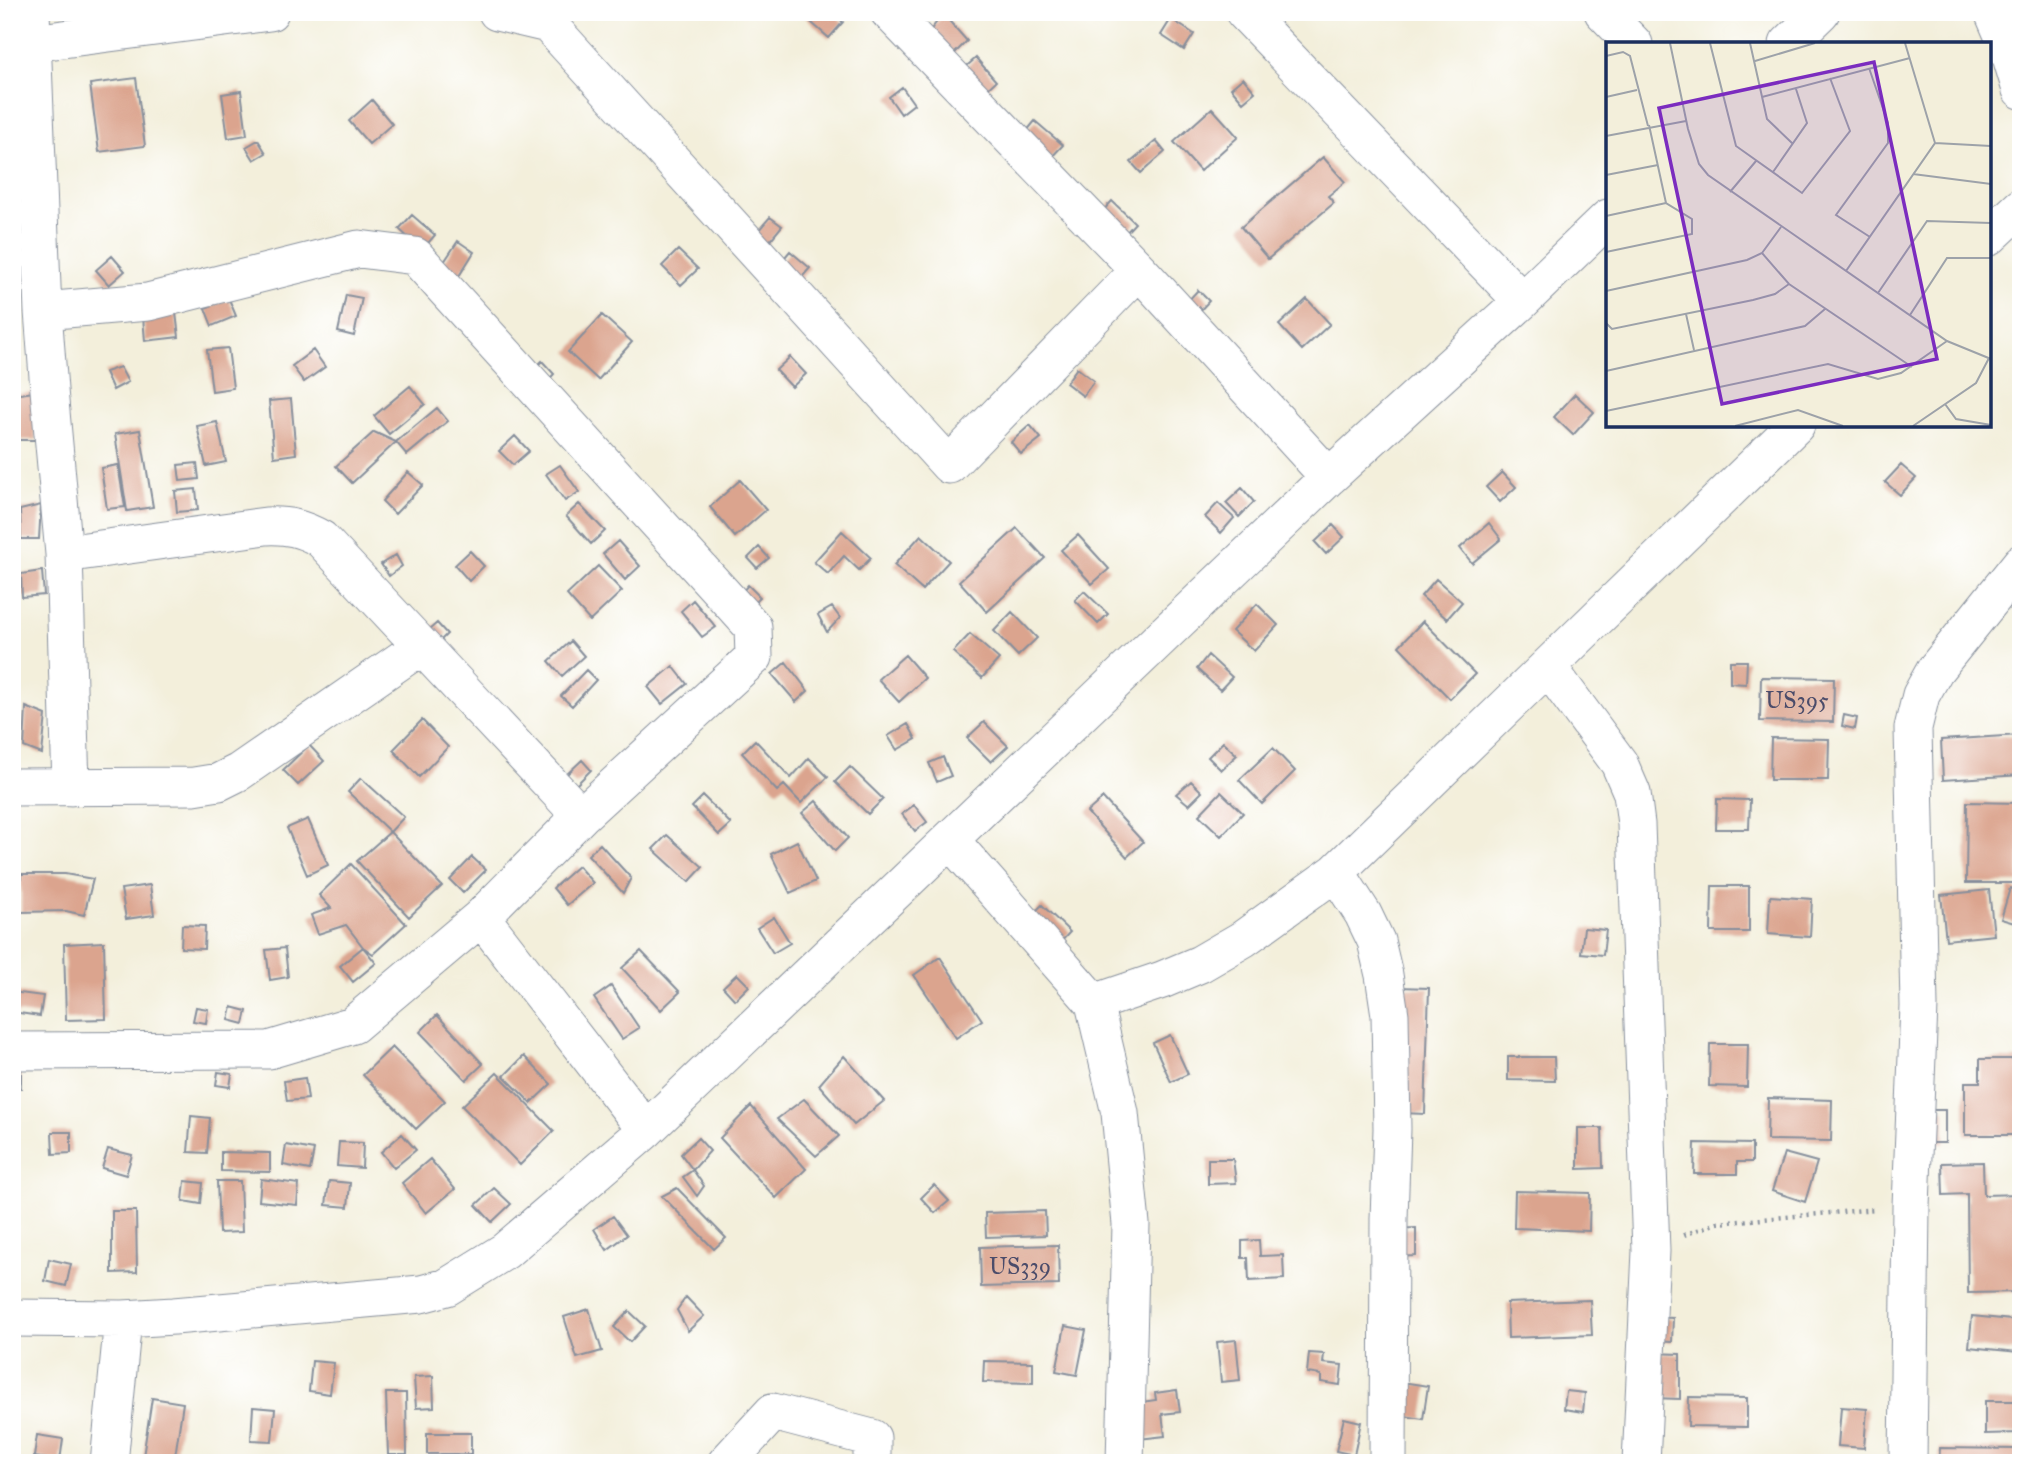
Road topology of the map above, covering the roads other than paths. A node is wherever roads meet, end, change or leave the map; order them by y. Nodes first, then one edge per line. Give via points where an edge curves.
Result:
1 (270, 12) edge
2 (497, 12) edge
3 (889, 12) edge
4 (1244, 12) edge
5 (1603, 12) edge
6 (1821, 12) edge
7 (1993, 12) edge
8 (31, 28) edge
9 (1632, 42) edge
10 (1790, 42) edge
11 (2021, 90) edge
12 (2021, 207) edge
13 (1606, 220) edge
14 (1991, 235) edge
15 (1139, 270) junction
16 (1521, 301) junction
17 (43, 311) junction
18 (1794, 427) edge
19 (1329, 477) junction
20 (64, 554) junction
21 (2021, 564) edge
22 (420, 647) junction
23 (1548, 667) junction
24 (12, 787) edge
25 (71, 788) junction
26 (581, 816) junction
27 (950, 840) junction
28 (1336, 872) junction
29 (481, 917) junction
30 (1094, 1003) junction
31 (12, 1051) edge
32 (646, 1130) junction
33 (12, 1318) edge
34 (123, 1319) junction
35 (109, 1463) edge
36 (726, 1463) edge
37 (872, 1463) edge
38 (1125, 1463) edge
39 (1388, 1463) edge
40 (1641, 1463) edge
41 (1908, 1463) edge

1 - 8 street
2 - 15 street via 548,24 949,465
3 - 15 street
4 - 16 street
5 - 9 street
6 - 10 street
7 - 11 street
8 - 17 street
12 - 14 street
13 - 16 street
15 - 19 street
16 - 19 street
17 - 20 street
17 - 26 street via 148,302 359,249 415,256 753,626 754,657
18 - 23 street
19 - 27 street
20 - 22 street via 287,525 321,539
20 - 25 street
21 - 41 street via 1935,670 1921,695 1913,728 1919,1006
22 - 25 street via 219,782
22 - 26 street
23 - 28 street
23 - 40 street via 1619,763 1632,793 1636,824 1651,1251
24 - 25 street
26 - 29 street
27 - 30 street
27 - 32 street
28 - 30 street via 1200,964
28 - 39 street via 1376,941 1390,1015
29 - 31 street via 354,1025 269,1050
29 - 32 street
30 - 38 street via 1120,1113 1131,1224
32 - 34 street via 505,1251 447,1287 421,1294
33 - 34 street
34 - 35 street
36 - 37 street via 773,1412 872,1438

